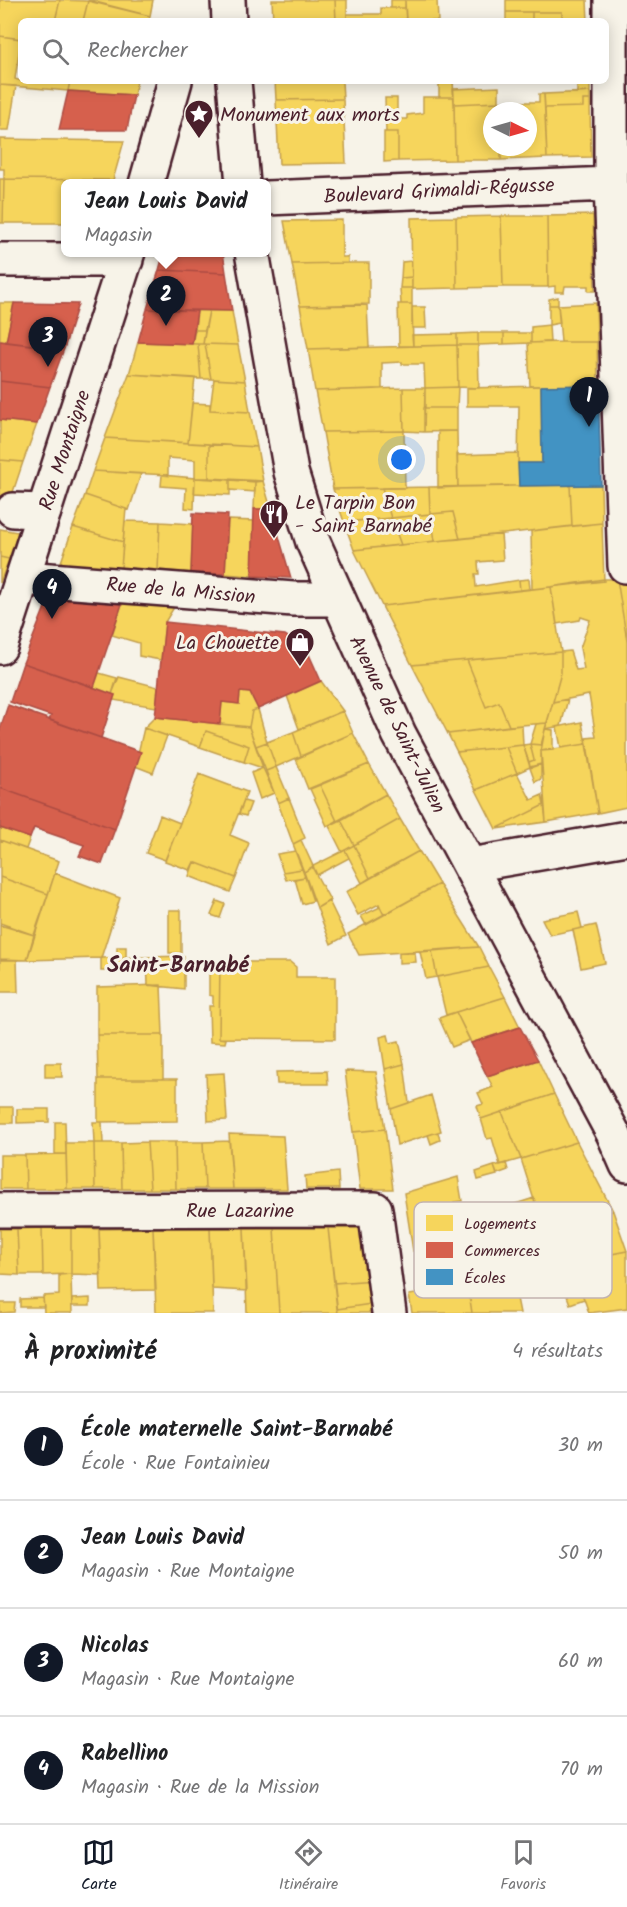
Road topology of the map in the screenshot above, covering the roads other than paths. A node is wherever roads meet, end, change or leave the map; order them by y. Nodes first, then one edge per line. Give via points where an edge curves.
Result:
1 (228, 0) edge
2 (611, 0) edge
3 (229, 18) edge
4 (174, 84) edge
5 (234, 84) edge
6 (147, 179) edge
7 (243, 179) edge
8 (610, 184) junction
9 (271, 198) edge
10 (95, 257) edge
11 (127, 257) edge
12 (253, 257) edge
13 (0, 260) edge
14 (625, 566) dead end
15 (24, 578) junction
16 (338, 598) junction
17 (0, 647) edge
18 (627, 838) edge
19 (470, 865) junction
20 (627, 1165) edge
21 (0, 1210) edge
22 (389, 1313) edge

1 - 3 street
2 - 8 street
4 - 6 street
5 - 7 street
8 - 9 street, Boulevard Grimaldi-Régusse
8 - 14 street
10 - 13 street
11 - 15 street, Rue Montaigne via 28,511
12 - 16 street, Avenue de Saint-Julien via 291,472 313,542
15 - 16 street, Rue de la Mission via 293,599
15 - 17 street, Rue Montaigne
16 - 19 street, Avenue de Saint-Julien via 399,735
18 - 19 street
19 - 20 street, Avenue de Saint-Julien
21 - 22 street, Rue Lazarine via 375,1209

